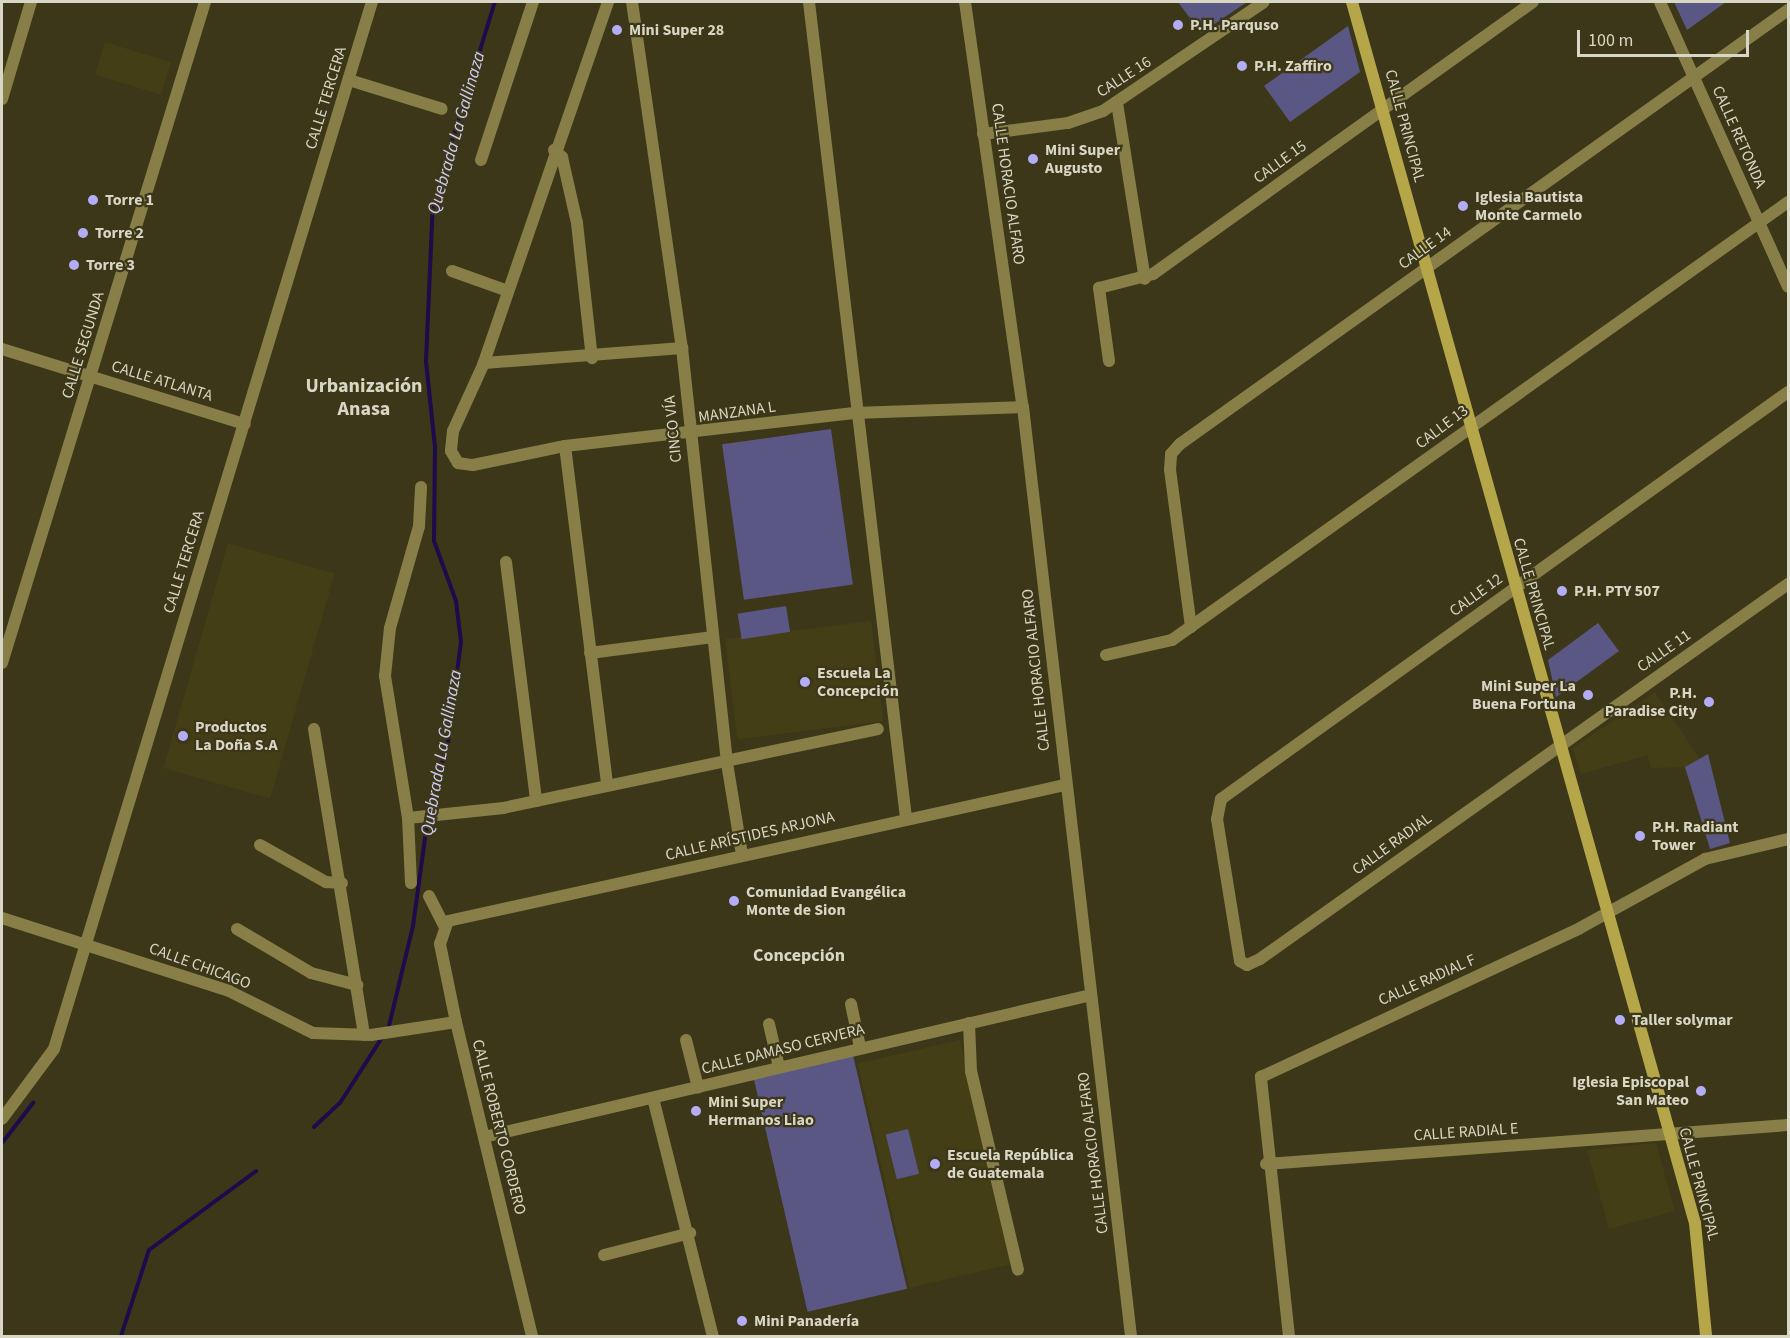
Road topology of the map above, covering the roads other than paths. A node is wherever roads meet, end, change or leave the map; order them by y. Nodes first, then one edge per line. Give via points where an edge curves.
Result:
1 (31, 2) edge
2 (205, 2) edge
3 (372, 2) edge
4 (533, 2) edge
5 (608, 2) edge
6 (632, 2) edge
7 (809, 2) edge
8 (965, 2) edge
9 (1264, 2) edge
10 (1352, 2) edge
11 (1533, 2) edge
12 (1660, 2) edge
13 (1788, 10) edge
14 (1695, 76) junction
15 (349, 80) junction
16 (2, 99) edge
17 (1117, 103) junction
18 (1383, 107) junction
19 (442, 109) dead end
20 (983, 134) junction
21 (554, 150) junction
22 (481, 160) dead end
23 (1788, 202) edge
24 (1759, 223) junction
25 (1426, 267) junction
26 (452, 271) dead end
27 (1145, 279) junction
28 (1788, 287) edge
29 (508, 291) junction
30 (682, 348) junction
31 (2, 349) edge
32 (592, 358) junction
33 (1109, 362) dead end
34 (484, 363) junction
35 (90, 377) junction
36 (1788, 392) edge
37 (1023, 407) junction
38 (853, 413) junction
39 (245, 424) junction
40 (1470, 425) junction
41 (690, 436) junction
42 (565, 446) junction
43 (421, 487) dead end
44 (506, 561) dead end
45 (1788, 584) edge
46 (1515, 587) junction
47 (1191, 627) junction
48 (713, 637) junction
49 (590, 653) junction
50 (1106, 655) dead end
51 (2, 663) edge
52 (314, 729) dead end
53 (878, 729) dead end
54 (1559, 745) junction
55 (727, 763) junction
56 (607, 785) junction
57 (1065, 785) junction
58 (536, 801) junction
59 (414, 818) junction
60 (906, 818) junction
61 (1788, 839) edge
62 (260, 845) dead end
63 (742, 855) junction
64 (342, 883) junction
65 (411, 884) dead end
66 (429, 896) dead end
67 (1606, 912) junction
68 (2, 918) edge
69 (444, 926) junction
70 (237, 929) dead end
71 (86, 944) junction
72 (1244, 965) joint
73 (357, 985) junction
74 (1091, 995) junction
75 (851, 1004) dead end
76 (456, 1022) junction
77 (969, 1023) junction
78 (769, 1024) dead end
79 (368, 1035) junction
80 (686, 1040) dead end
81 (860, 1047) junction
82 (779, 1067) junction
83 (698, 1087) junction
84 (653, 1098) junction
85 (2, 1119) edge
86 (1788, 1125) edge
87 (1669, 1133) junction
88 (484, 1137) junction
89 (1266, 1164) junction
90 (690, 1233) junction
91 (604, 1255) dead end
92 (1018, 1270) dead end
93 (532, 1336) edge
94 (713, 1336) edge
95 (1131, 1336) edge
96 (1289, 1336) edge
97 (1706, 1336) edge

1 - 16 street
2 - 35 street, CALLE SEGUNDA
3 - 15 street, CALLE TERCERA
4 - 22 street
5 - 21 street
6 - 30 street, CINCO VÍA
7 - 38 street
8 - 20 street, CALLE HORACIO ALFARO
9 - 17 street, CALLE 16
10 - 18 street, CALLE PRINCIPAL
11 - 18 street, CALLE 15
12 - 14 street, CALLE RETONDA
13 - 14 street, CALLE 14
14 - 24 street, CALLE RETONDA
14 - 25 street, CALLE 14
15 - 19 street
15 - 39 street, CALLE TERCERA
17 - 20 street, CALLE 16 via 1068,123
17 - 27 street
18 - 25 street, CALLE PRINCIPAL
18 - 27 street, CALLE 15
20 - 37 street, CALLE HORACIO ALFARO
21 - 29 street
21 - 32 street via 562,157 577,223
23 - 24 street, CALLE 13
24 - 28 street, CALLE RETONDA
24 - 40 street, CALLE 13
25 - 40 street, CALLE PRINCIPAL
25 - 47 street, CALLE 14 via 1171,454
26 - 29 street
27 - 33 street, CALLE 15 via 1099,288
29 - 34 street
30 - 32 street
30 - 41 street, CINCO VÍA
31 - 35 street, CALLE ATLANTA
32 - 34 street
34 - 42 street, MANZANA L via 453,430 451,451 458,463 473,465
35 - 39 street, CALLE ATLANTA
35 - 51 street, CALLE SEGUNDA
36 - 46 street, CALLE 12
37 - 38 street, MANZANA L
37 - 57 street, CALLE HORACIO ALFARO
38 - 41 street, MANZANA L
38 - 60 street
39 - 71 street, CALLE TERCERA
40 - 46 street, CALLE PRINCIPAL
40 - 47 street, CALLE 13
41 - 42 street, MANZANA L
41 - 48 street, CINCO VÍA
42 - 49 street
43 - 59 street via 419,525 390,628 385,676
44 - 58 street
45 - 54 street, CALLE 11
46 - 54 street, CALLE PRINCIPAL
46 - 72 street, CALLE 12 via 1229,792 1217,807 1237,955
47 - 50 street, CALLE 13 via 1162,645
48 - 49 street
48 - 55 street, CINCO VÍA
49 - 56 street
52 - 64 street
53 - 55 street
54 - 67 street, CALLE PRINCIPAL
54 - 72 street, CALLE RADIAL via 1260,959
55 - 56 street
55 - 63 street, CINCO VÍA
56 - 58 street
57 - 60 street, CALLE ARÍSTIDES ARJONA
57 - 74 street, CALLE HORACIO ALFARO
58 - 59 street
59 - 65 street
60 - 63 street, CALLE ARÍSTIDES ARJONA
61 - 67 street, CALLE RADIAL F via 1704,859
62 - 64 street via 326,882
63 - 69 street, CALLE ARÍSTIDES ARJONA via 460,916
64 - 73 street
66 - 69 street
67 - 87 street, CALLE PRINCIPAL
67 - 89 street, CALLE RADIAL F via 1261,1077
68 - 71 street, CALLE CHICAGO
69 - 76 street, CALLE ROBERTO CORDERO via 440,944
70 - 73 street via 311,973
71 - 79 street, CALLE CHICAGO via 229,991 313,1033
71 - 85 street, CALLE TERCERA via 54,1049
73 - 79 street
74 - 77 street, CALLE DAMASO CERVERA
74 - 95 street, CALLE HORACIO ALFARO
75 - 81 street
76 - 79 street, CALLE CHICAGO
76 - 88 street, CALLE ROBERTO CORDERO
77 - 81 street, CALLE DAMASO CERVERA
77 - 92 street via 971,1071
78 - 82 street
80 - 83 street
81 - 82 street, CALLE DAMASO CERVERA
82 - 83 street, CALLE DAMASO CERVERA
83 - 84 street, CALLE DAMASO CERVERA
84 - 88 street, CALLE DAMASO CERVERA
84 - 90 street
86 - 87 street, CALLE RADIAL E
87 - 89 street, CALLE RADIAL E
87 - 97 street, CALLE PRINCIPAL via 1700,1254
88 - 93 street, CALLE ROBERTO CORDERO
89 - 96 street
90 - 91 street
90 - 94 street

